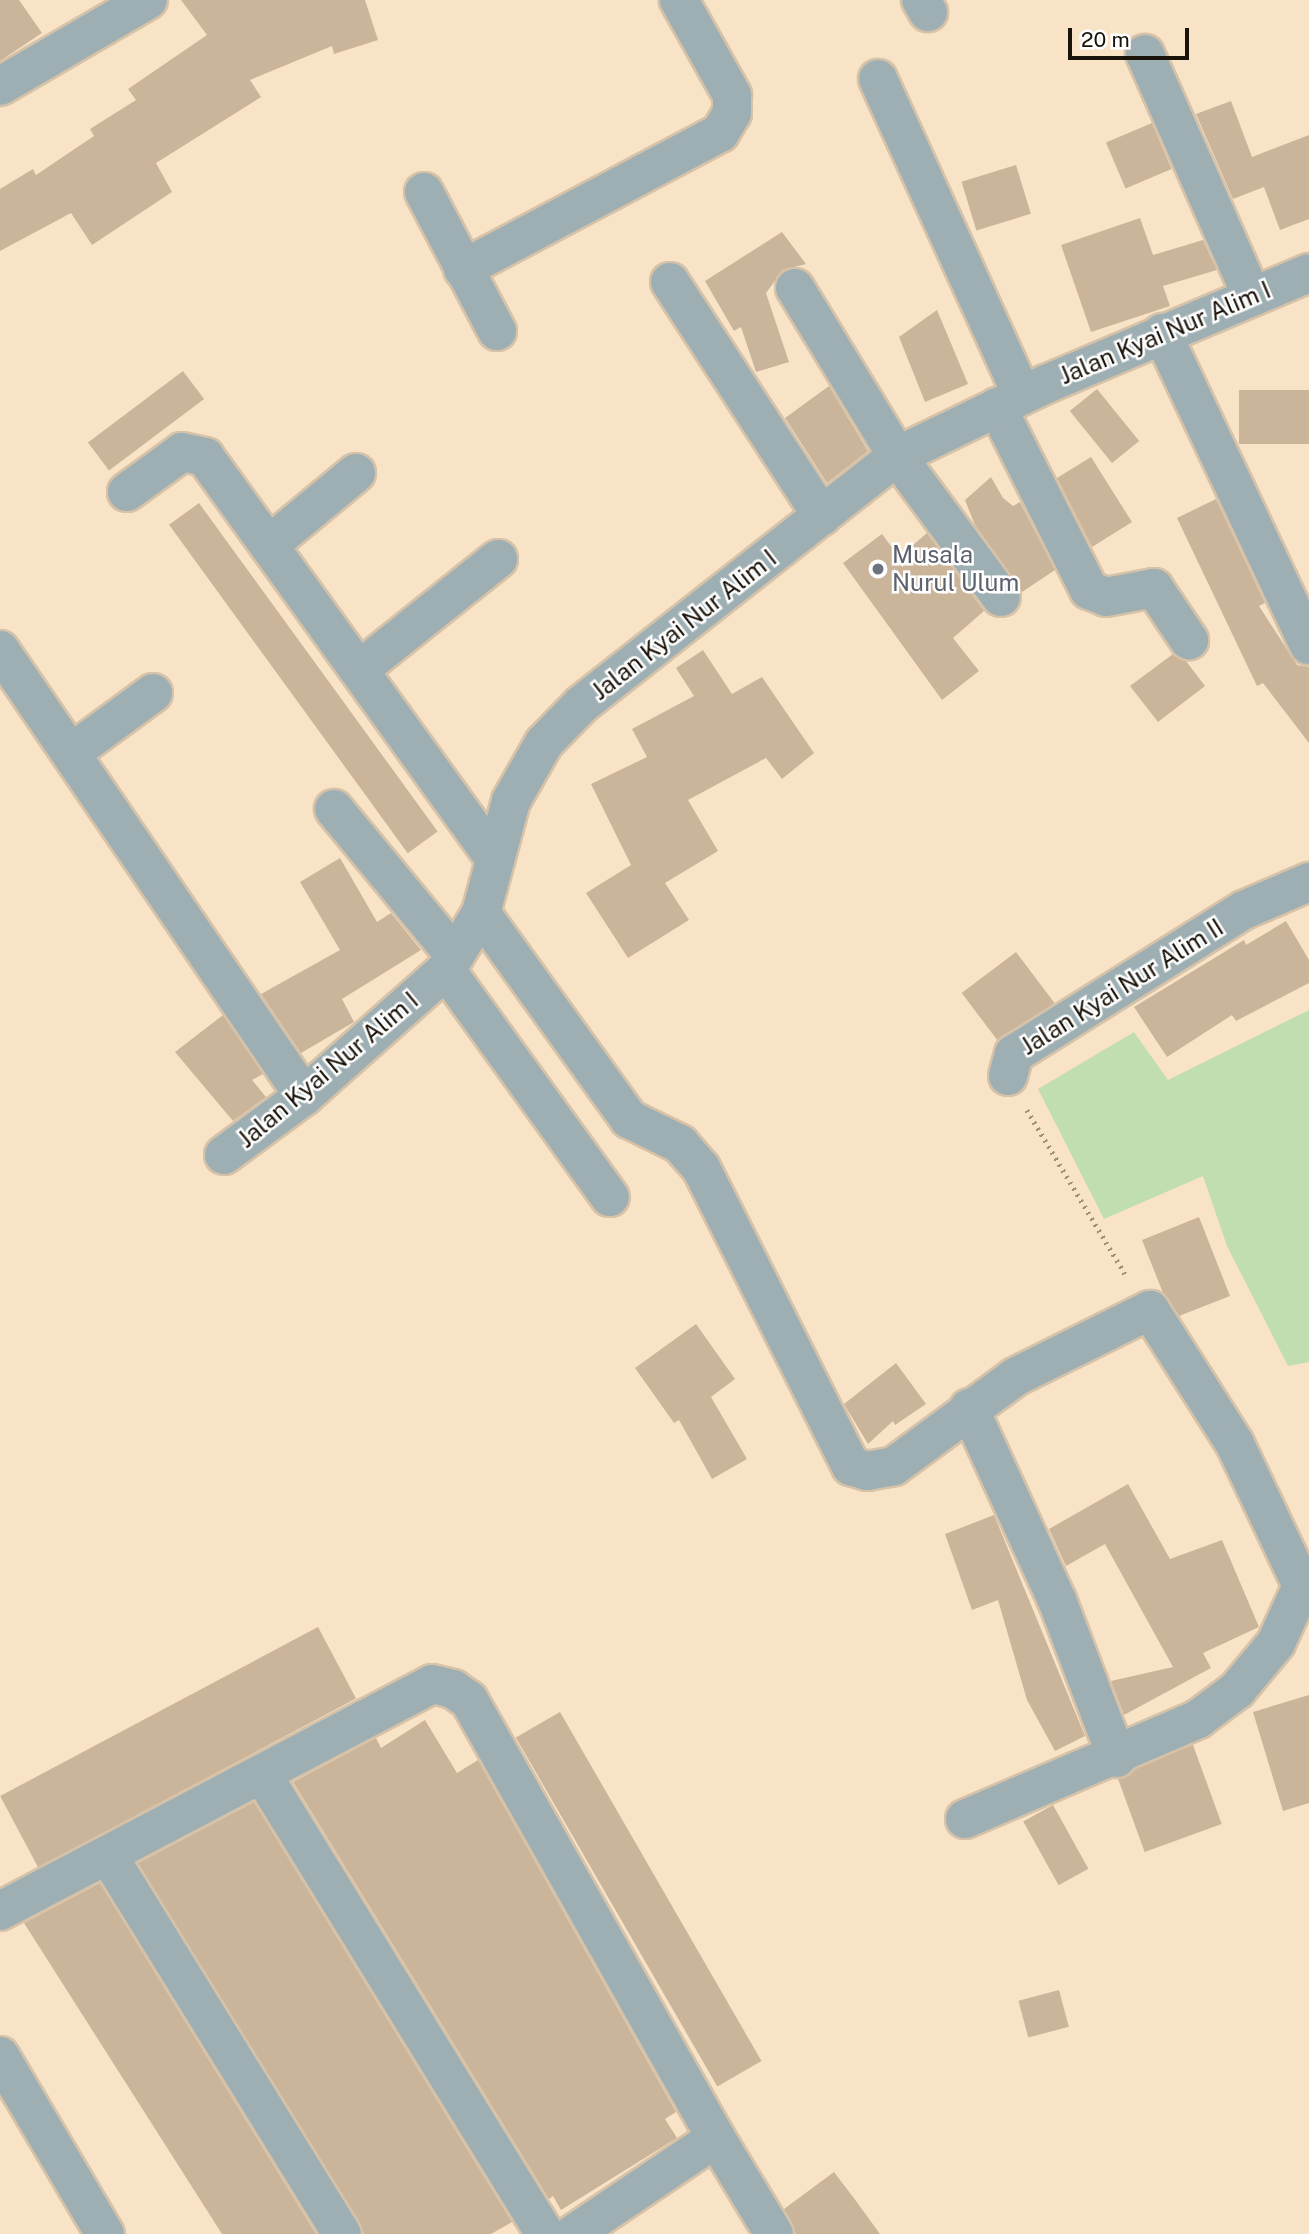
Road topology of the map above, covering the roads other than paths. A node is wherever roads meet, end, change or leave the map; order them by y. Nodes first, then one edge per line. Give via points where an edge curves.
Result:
1 (148, 0) edge
2 (679, 0) edge
3 (1145, 54) dead end
4 (878, 79) dead end
5 (0, 86) edge
6 (425, 192) dead end
7 (463, 269) junction
8 (1309, 273) edge
9 (670, 282) dead end
10 (796, 288) dead end
11 (1251, 294) junction
12 (496, 331) dead end
13 (1162, 333) junction
14 (1009, 401) junction
15 (897, 456) junction
16 (356, 473) dead end
17 (127, 492) dead end
18 (822, 516) junction
19 (269, 545) junction
20 (498, 559) dead end
21 (1001, 597) dead end
22 (1189, 639) dead end
23 (1309, 645) edge
24 (0, 650) edge
25 (359, 670) junction
26 (153, 693) dead end
27 (74, 751) junction
28 (334, 809) dead end
29 (495, 859) junction
30 (1309, 882) edge
31 (481, 913) junction
32 (451, 963) junction
33 (1008, 1076) road end
34 (304, 1096) junction
35 (224, 1155) dead end
36 (610, 1198) dead end
37 (969, 1408) junction
38 (1305, 1584) edge
39 (1117, 1758) junction
40 (262, 1774) junction
41 (965, 1819) dead end
42 (109, 1857) junction
43 (0, 1911) edge
44 (0, 2056) edge
45 (716, 2138) junction
46 (105, 2234) edge
47 (342, 2234) edge
48 (545, 2234) edge
49 (573, 2234) edge
50 (774, 2234) edge

1 - 5 street
2 - 7 street via 732,95 732,113 720,133
3 - 11 street
4 - 14 street
6 - 7 street
7 - 12 street
8 - 11 street, Jalan Kyai Nur Alim I
9 - 18 street
10 - 15 street
11 - 13 street, Jalan Kyai Nur Alim I
13 - 14 street, Jalan Kyai Nur Alim I
13 - 23 street
14 - 15 street, Jalan Kyai Nur Alim I
14 - 22 street via 1089,590 1106,597 1154,587
15 - 18 street, Jalan Kyai Nur Alim I
15 - 21 street
16 - 19 street
17 - 19 street via 182,452 194,453 214,468
18 - 29 street, Jalan Kyai Nur Alim I via 582,704 544,743 511,802
19 - 25 street
20 - 25 street
24 - 27 street
25 - 29 street
26 - 27 street
27 - 34 street
28 - 32 street
29 - 31 street, Jalan Kyai Nur Alim I
30 - 33 street, Jalan Kyai Nur Alim II via 1244,910 1014,1054
31 - 32 street, Jalan Kyai Nur Alim I
31 - 37 street via 629,1119 680,1144 701,1168 851,1466 867,1471 894,1466
32 - 34 street, Jalan Kyai Nur Alim I
32 - 36 street
34 - 35 street, Jalan Kyai Nur Alim I
37 - 38 street via 1015,1377 1150,1310 1235,1444
37 - 39 street via 1057,1601
38 - 39 street via 1276,1643 1237,1690 1178,1730
39 - 41 street
40 - 42 street
40 - 45 street via 432,1684 469,1700
40 - 48 street
42 - 43 street
42 - 47 street
44 - 46 street
45 - 49 street
45 - 50 street

